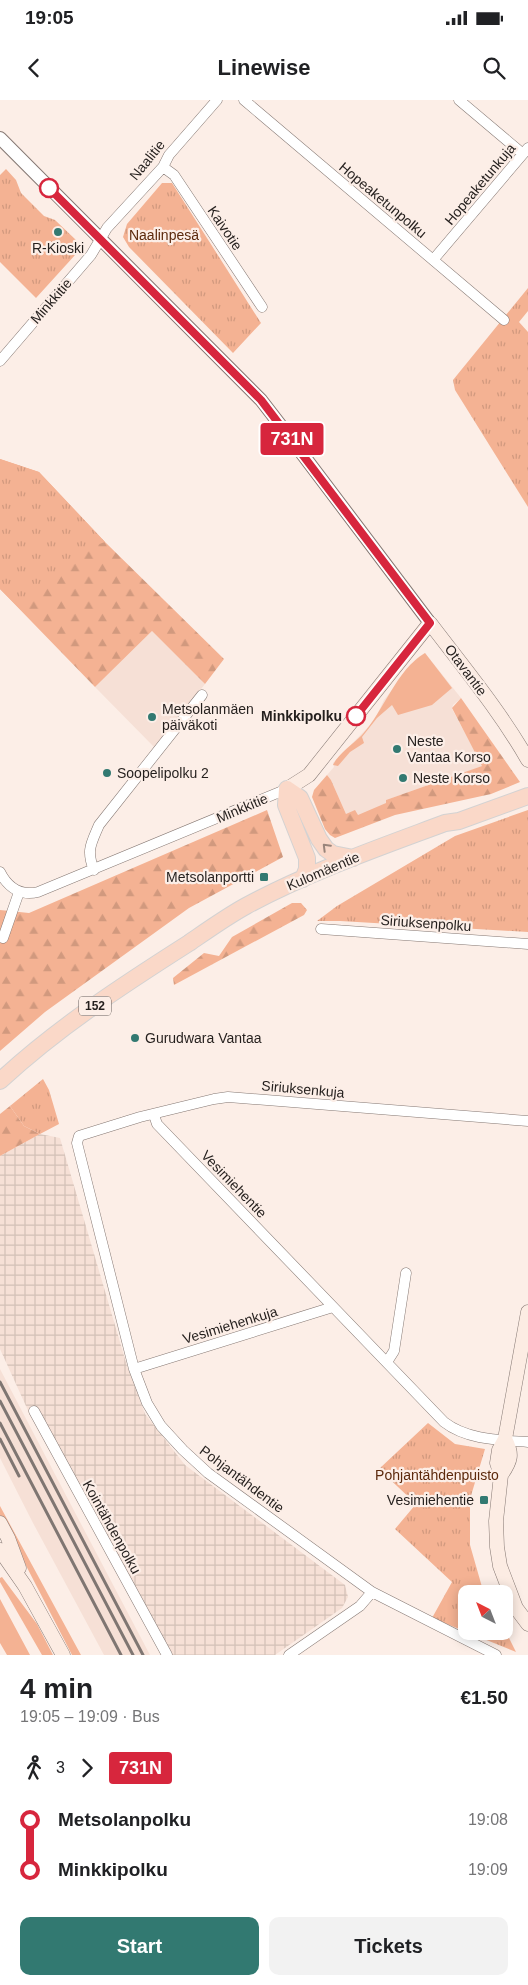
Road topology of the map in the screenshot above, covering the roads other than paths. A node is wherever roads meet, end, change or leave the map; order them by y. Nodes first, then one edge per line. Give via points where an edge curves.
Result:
1 (217, 100) edge
2 (244, 100) edge
3 (459, 100) edge
4 (0, 138) edge
5 (526, 151) edge
6 (163, 167) junction
7 (100, 239) junction
8 (433, 260) junction
9 (262, 307) dead end
10 (504, 320) dead end
11 (0, 361) edge
12 (430, 623) junction
13 (202, 695) dead end
14 (528, 760) edge
15 (287, 789) junction
16 (528, 796) edge
17 (459, 821) junction
18 (353, 858) junction
19 (94, 870) junction
20 (0, 872) edge
21 (303, 879) junction
22 (19, 892) junction
23 (321, 929) dead end
24 (3, 938) dead end
25 (195, 938) junction
26 (528, 944) edge
27 (0, 1081) edge
28 (154, 1114) junction
29 (528, 1122) edge
30 (80, 1136) joint
31 (406, 1273) dead end
32 (333, 1307) junction
33 (528, 1312) edge
34 (387, 1362) junction
35 (134, 1370) junction
36 (34, 1411) dead end
37 (505, 1439) junction
38 (528, 1442) edge
39 (0, 1523) edge
40 (0, 1550) edge
41 (25, 1586) junction
42 (372, 1592) junction
43 (528, 1624) edge
44 (63, 1655) edge
45 (167, 1655) edge
46 (289, 1655) edge
47 (496, 1655) edge

1 - 6 street, Naalitie via 169,155
2 - 8 street, Hopeaketunpolku
3 - 5 street
4 - 7 street, Otavantie
5 - 8 street, Hopeaketunkuja
6 - 7 street, Naalitie via 106,228
6 - 9 street, Kaivotie via 174,175
7 - 11 street, Minkkitie via 91,255
7 - 12 street, Otavantie via 261,400
8 - 10 street, Hopeaketunpolku
12 - 14 main road, Otavantie
12 - 15 main road, Minkkitie via 309,775
13 - 19 street via 99,825 89,848
18 -> 15 main road via 333,854 326,849 318,840 300,798
15 - 19 street, Minkkitie
15 - 21 main road via 286,805 307,858
16 - 17 main road, Kulomäentie / 152
17 - 18 main road, Kulomäentie / 152 via 445,823
17 - 25 main road, Kulomäentie / 152
18 - 21 main road, Kulomäentie / 152
19 - 22 street, Minkkitie via 38,892
20 - 22 street via 11,888
21 - 25 main road, Kulomäentie / 152 via 247,906
22 - 24 street
23 - 26 street, Siriuksenpolku
25 - 27 main road, Kulomäentie / 152 via 73,1021
28 - 29 street, Siriuksenkuja via 228,1097
28 - 30 street, Siriuksenkuja
28 - 32 street, Vesimiehentie via 157,1124
30 - 35 street, Pohjantähdentie via 77,1143
31 - 34 street via 394,1351
32 - 34 street, Vesimiehentie
32 - 35 street, Vesimiehenkuja
33 - 37 main road
34 - 37 street, Vesimiehentie via 456,1431 471,1436
35 - 42 street, Pohjantähdentie via 147,1403 161,1426 208,1474
36 - 45 street, Kointähdenpolku
37 - 38 street, Vesimiehentie
37 - 43 main road via 497,1463 502,1475 496,1521 500,1566 516,1608
39 - 41 main road
40 - 41 main road
41 - 44 main road
42 - 46 street via 360,1606
42 - 47 street, Pohjantähdentie

